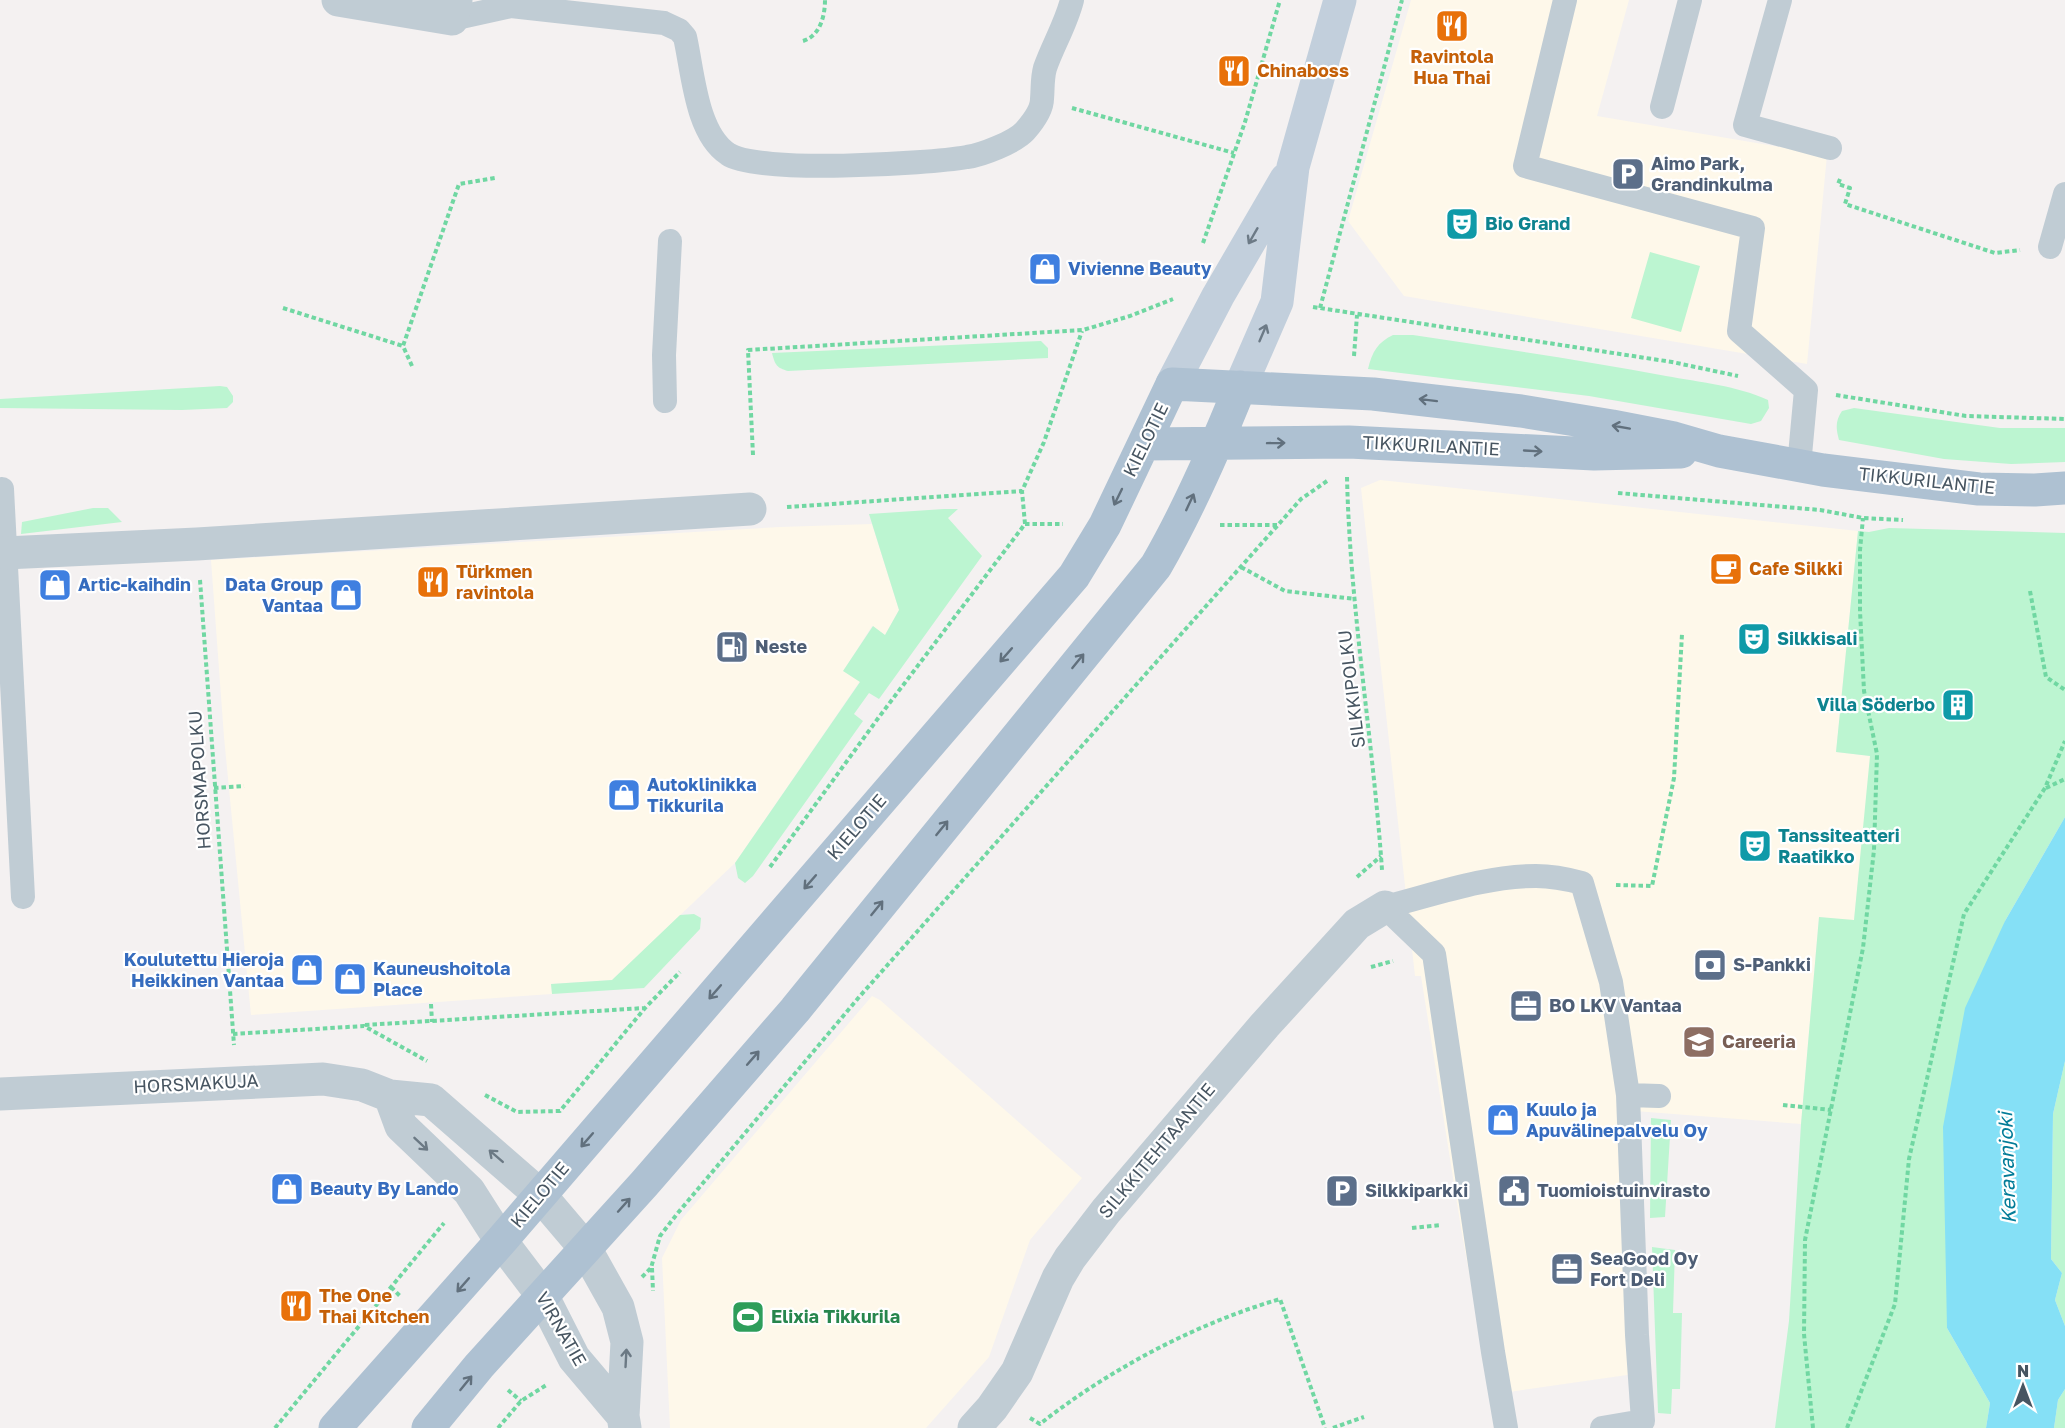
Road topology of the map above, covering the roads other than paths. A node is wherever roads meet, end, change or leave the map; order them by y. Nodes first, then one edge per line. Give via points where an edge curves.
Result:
1 (338, 0) edge
2 (1072, 0) edge
3 (1340, 0) edge
4 (1564, 0) edge
5 (1690, 0) edge
6 (1780, 0) edge
7 (454, 10) edge
8 (1662, 107) dead end
9 (1830, 148) dead end
10 (1293, 167) junction
11 (2065, 194) edge
12 (670, 241) dead end
13 (2050, 247) road end
14 (1172, 384) junction
15 (1240, 387) junction
16 (665, 401) dead end
17 (1143, 444) junction
18 (1217, 444) junction
19 (1719, 451) junction
20 (1799, 466) junction
21 (2065, 488) edge
22 (2, 489) dead end
23 (750, 509) road end
24 (5, 553) junction
25 (23, 897) dead end
26 (1385, 907) junction
27 (0, 1094) edge
28 (1628, 1095) junction
29 (390, 1096) junction
30 (1659, 1096) dead end
31 (540, 1195) junction
32 (501, 1241) junction
33 (585, 1248) junction
34 (542, 1295) junction
35 (624, 1422) edge
36 (335, 1428) edge
37 (428, 1428) edge
38 (974, 1428) edge
39 (1506, 1428) edge
40 (1602, 1428) edge

1 - 7 street
2 - 7 lane via 1046,68 1039,110 1023,133 969,157 897,164 768,164 726,154 714,141 700,113 685,37 664,23 511,6
3 - 10 street, KIELOTIE
4 - 20 lane via 1525,166 1753,228 1739,331 1806,390
5 - 8 lane
6 - 9 lane via 1745,125
10 -> 14 street, KIELOTIE
15 -> 10 street, KIELOTIE via 1277,302
11 - 13 lane
12 - 16 lane
14 - 15 main road, TIKKURILANTIE
14 - 17 main road, KIELOTIE
15 - 18 main road, KIELOTIE
19 -> 15 main road, TIKKURILANTIE via 1642,431 1521,411 1352,392
17 - 18 main road, TIKKURILANTIE
17 -> 31 main road, KIELOTIE via 1105,525 1074,576
18 -> 19 main road, TIKKURILANTIE via 1349,441 1594,454
33 -> 18 main road, KIELOTIE via 795,1010 1156,566 1180,525
19 - 20 main road, TIKKURILANTIE
20 - 21 main road, TIKKURILANTIE via 1979,489
22 - 24 lane
23 - 24 street
24 - 25 lane
26 - 28 lane via 1488,882 1535,876 1582,883 1611,982
26 - 38 street, SILKKITEHTAANTIE via 1357,924 1295,991 1106,1211 1058,1278 1017,1372
26 - 39 lane via 1434,954
27 - 29 street, HORSMAKUJA via 323,1079 362,1084
28 - 30 lane
28 - 40 lane via 1643,1421
31 -> 29 street, HORSMAKUJA via 431,1100
29 -> 32 street via 401,1126 470,1191
31 - 32 main road, KIELOTIE
31 - 33 street, VIRNATIE
32 - 34 street, VIRNATIE
32 -> 36 main road, KIELOTIE
33 - 34 main road, KIELOTIE
35 -> 33 street, VIRNATIE via 627,1342 618,1307
34 - 35 street, VIRNATIE via 574,1358
37 -> 34 main road, KIELOTIE

